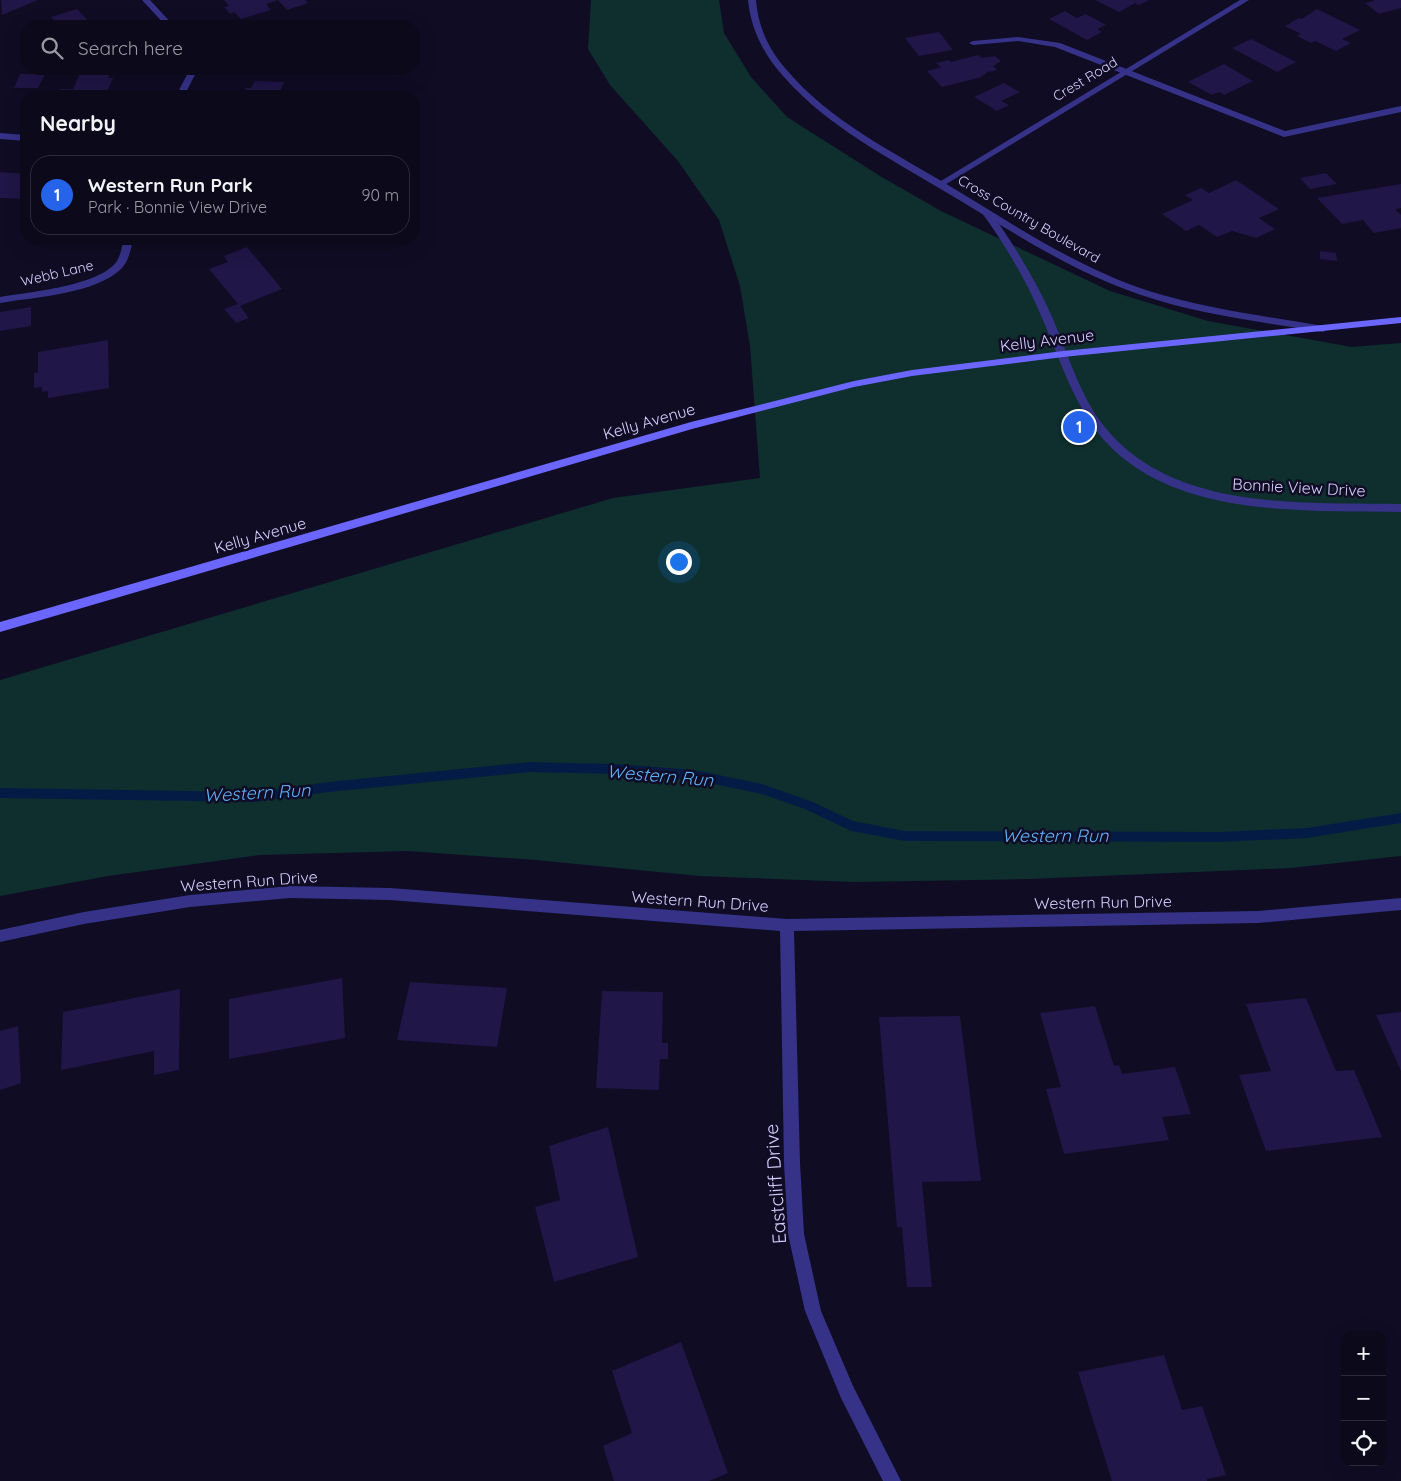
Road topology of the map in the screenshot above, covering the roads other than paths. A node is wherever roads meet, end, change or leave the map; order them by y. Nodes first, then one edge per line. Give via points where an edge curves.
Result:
1 (146, 0) edge
2 (752, 0) edge
3 (1245, 0) edge
4 (164, 20) edge
5 (973, 43) dead end
6 (1122, 72) junction
7 (191, 75) edge
8 (183, 90) edge
9 (1401, 109) edge
10 (0, 136) edge
11 (20, 138) edge
12 (940, 184) junction
13 (987, 213) junction
14 (127, 245) edge
15 (0, 300) edge
16 (1401, 320) edge
17 (1323, 329) junction
18 (1063, 354) junction
19 (1401, 508) edge
20 (0, 627) edge
21 (1401, 904) edge
22 (787, 926) junction
23 (0, 936) edge
24 (892, 1481) edge

1 - 4 street
2 - 12 street, Cross Country Boulevard via 760,37 770,54 817,106
3 - 6 street, Crest Road
5 - 6 street via 1018,39 1039,41 1057,45
6 - 9 street via 1284,134
6 - 12 street, Crest Road
7 - 8 street
10 - 11 street
12 - 13 street, Cross Country Boulevard
13 - 17 street, Cross Country Boulevard via 1063,258 1145,293 1197,308
13 - 18 street, Bonnie View Drive via 1023,268
14 - 15 street, Webb Lane via 118,266 102,277 78,285
16 - 17 main road, Cross Country Boulevard
17 - 18 main road, Kelly Avenue
18 - 19 street, Bonnie View Drive via 1091,416 1131,460 1158,476 1190,490 1228,500
18 - 20 main road, Kelly Avenue via 912,373 792,398
21 - 22 street, Western Run Drive via 1258,917
22 - 23 street, Western Run Drive via 390,894 290,892 190,901
22 - 24 street, Eastcliff Drive via 796,1234 813,1310 847,1392

